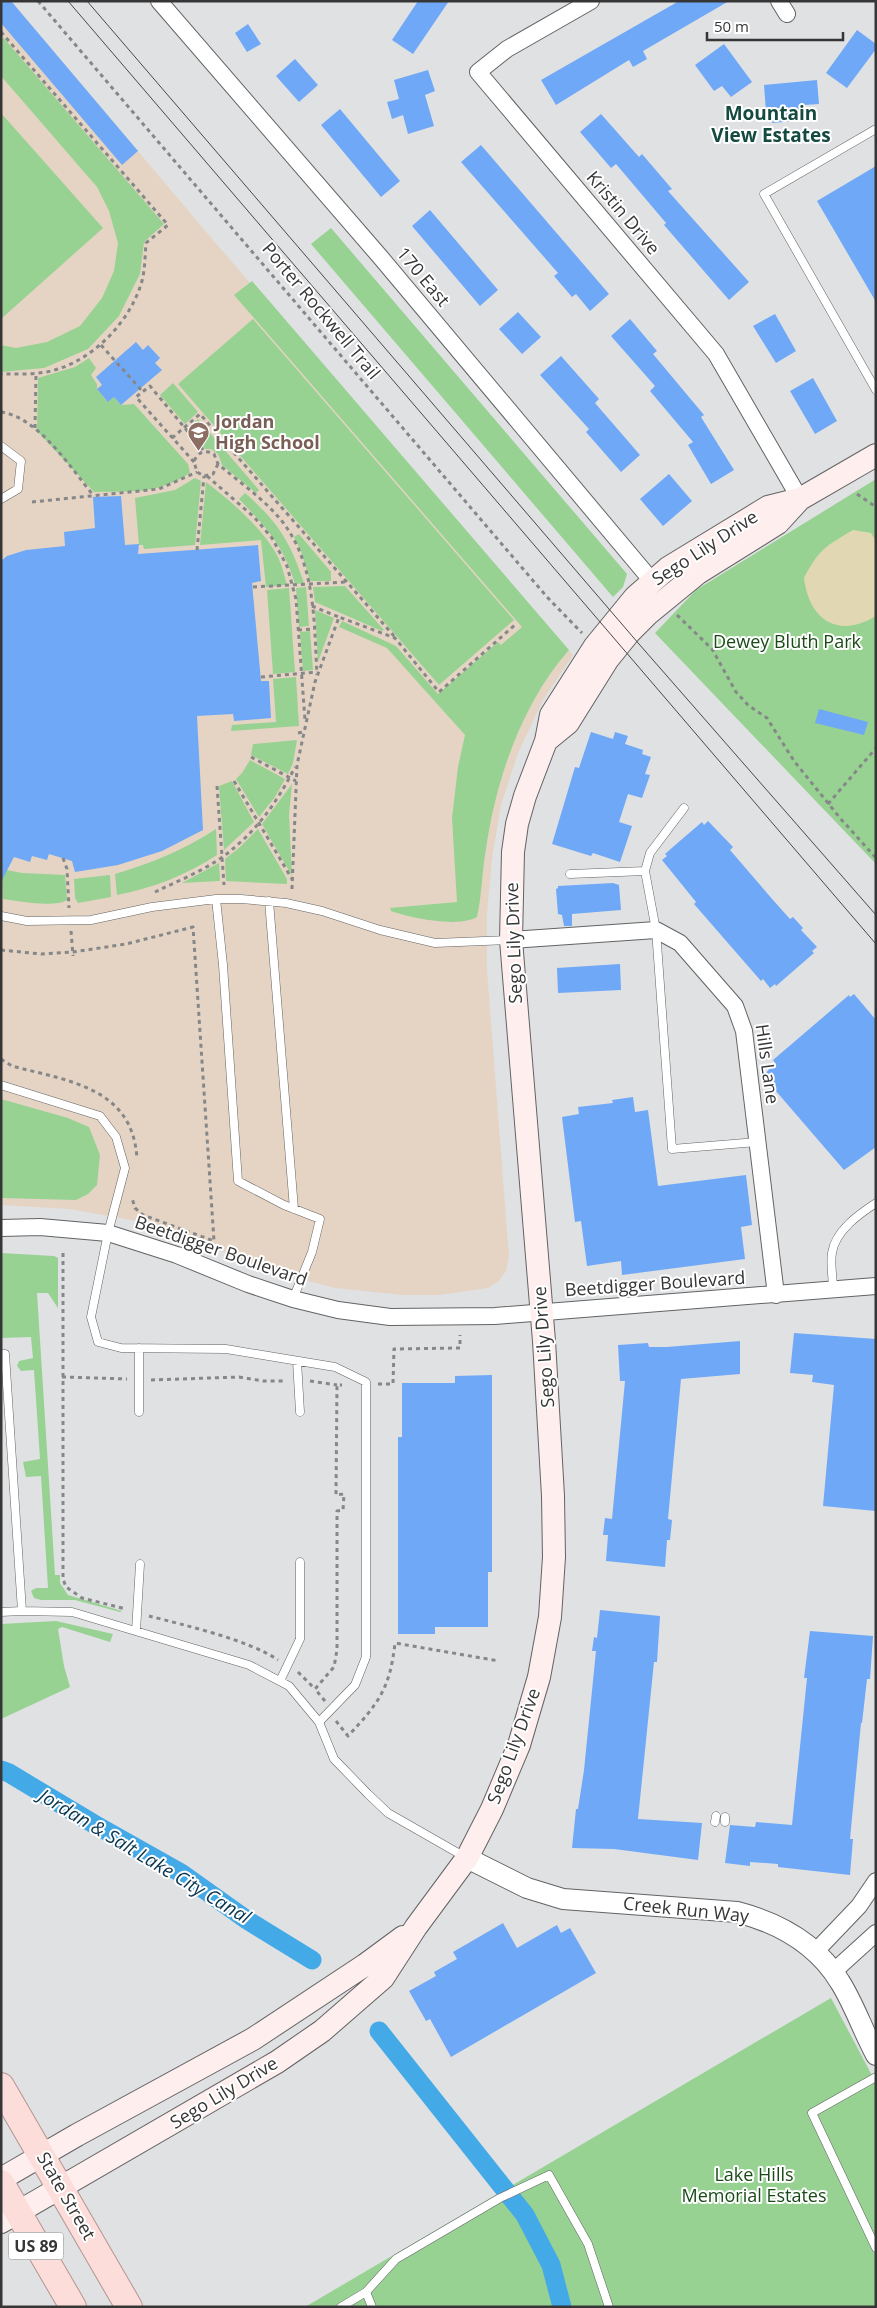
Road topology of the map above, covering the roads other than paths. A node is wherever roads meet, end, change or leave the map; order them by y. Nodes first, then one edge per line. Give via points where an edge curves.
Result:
1 (160, 1) edge
2 (591, 1) edge
3 (876, 129) edge
4 (876, 390) edge
5 (1, 446) edge
6 (876, 455) edge
7 (800, 498) junction
8 (1, 499) edge
9 (652, 581) junction
10 (546, 741) junction
11 (684, 808) dead end
12 (645, 872) junction
13 (570, 874) dead end
14 (216, 899) junction
15 (268, 901) junction
16 (1, 916) edge
17 (656, 930) junction
18 (511, 940) junction
19 (1, 1085) edge
20 (757, 1142) junction
21 (876, 1202) edge
22 (294, 1209) junction
23 (1, 1228) edge
24 (108, 1234) junction
25 (876, 1286) edge
26 (834, 1289) junction
27 (776, 1294) junction
28 (293, 1299) junction
29 (542, 1313) junction
30 (139, 1348) junction
31 (1, 1354) edge
32 (297, 1360) junction
33 (139, 1412) dead end
34 (300, 1412) dead end
35 (300, 1562) dead end
36 (140, 1564) dead end
37 (22, 1611) junction
38 (1, 1612) edge
39 (136, 1631) junction
40 (280, 1681) junction
41 (319, 1722) junction
42 (467, 1858) junction
43 (876, 1881) edge
44 (416, 1927) junction
45 (876, 1933) edge
46 (815, 1952) junction
47 (833, 1972) junction
48 (876, 2054) edge
49 (876, 2078) edge
50 (1, 2086) edge
51 (43, 2155) junction
52 (1, 2179) edge
53 (1, 2183) edge
54 (61, 2186) junction
55 (9, 2217) edge
56 (876, 2248) edge
57 (366, 2292) junction
58 (73, 2307) edge
59 (129, 2307) edge
60 (341, 2307) edge
61 (372, 2307) edge
62 (609, 2307) edge

1 - 9 street, 170 East
2 - 7 street, Kristin Drive via 507,49 478,72 716,354
3 - 4 lane via 764,194
5 - 8 lane via 21,461 18,489
6 - 7 main road, Sego Lily Drive
7 - 9 main road, Sego Lily Drive via 768,507
7 - 10 main road, Sego Lily Drive via 778,523 698,573 648,614 608,660 568,722
9 - 10 main road, Sego Lily Drive via 594,646 551,715
10 - 18 main road, Sego Lily Drive via 517,824 511,889
11 - 12 lane via 650,853
12 - 13 lane
12 - 17 lane
14 - 15 lane
14 - 16 lane via 152,907 91,920 28,921
14 - 22 lane via 238,1181
15 - 18 lane via 322,911 435,943
15 - 22 lane
17 - 18 street
17 - 20 street, Hills Lane via 680,942 735,1006 744,1031
17 - 20 lane via 672,1150
18 - 29 main road, Sego Lily Drive
19 - 24 lane via 100,1116 116,1137 125,1168
20 - 27 street, Hills Lane
21 - 26 lane via 850,1223 835,1243 831,1258
22 - 28 lane via 320,1219 312,1252
23 - 24 street, Beetdigger Boulevard via 40,1227
24 - 28 street, Beetdigger Boulevard via 177,1255
24 - 30 lane via 91,1317 98,1342 121,1348
25 - 26 street, Beetdigger Boulevard
26 - 27 street, Beetdigger Boulevard
27 - 29 street, Beetdigger Boulevard
28 - 29 street, Beetdigger Boulevard via 338,1310 390,1317 456,1318
29 - 42 main road, Sego Lily Drive via 553,1496 550,1617 539,1677 519,1745
30 - 32 lane via 226,1348
30 - 33 lane
31 - 37 lane via 5,1354
32 - 34 lane
32 - 41 lane via 335,1367 366,1382 366,1658 355,1685
35 - 40 lane via 300,1639
36 - 39 lane
37 - 38 lane
37 - 39 lane via 72,1612
39 - 40 lane via 249,1664
40 - 41 lane via 289,1686
41 - 42 lane via 334,1759 388,1813
42 - 44 main road, Sego Lily Drive
42 - 46 street, Creek Run Way via 527,1888 564,1899 712,1909 755,1917 786,1930
43 - 46 street via 859,1906
44 - 51 main road, Sego Lily Drive via 365,1966 253,2039
44 - 54 main road, Sego Lily Drive via 383,1978 322,2030 260,2072
45 - 47 street
46 - 47 street, Creek Run Way
47 - 48 street, Creek Run Way
49 - 56 lane via 812,2113
50 - 51 main road, State Street / US 89
51 - 52 main road, Sego Lily Drive
51 - 54 main road, State Street / US 89
53 - 55 main road, US 89
54 - 55 main road, Sego Lily Drive
54 - 59 main road, State Street / US 89
55 - 58 main road, US 89
57 - 60 lane
57 - 61 lane
57 - 62 lane via 396,2259 500,2198 548,2175 588,2244

